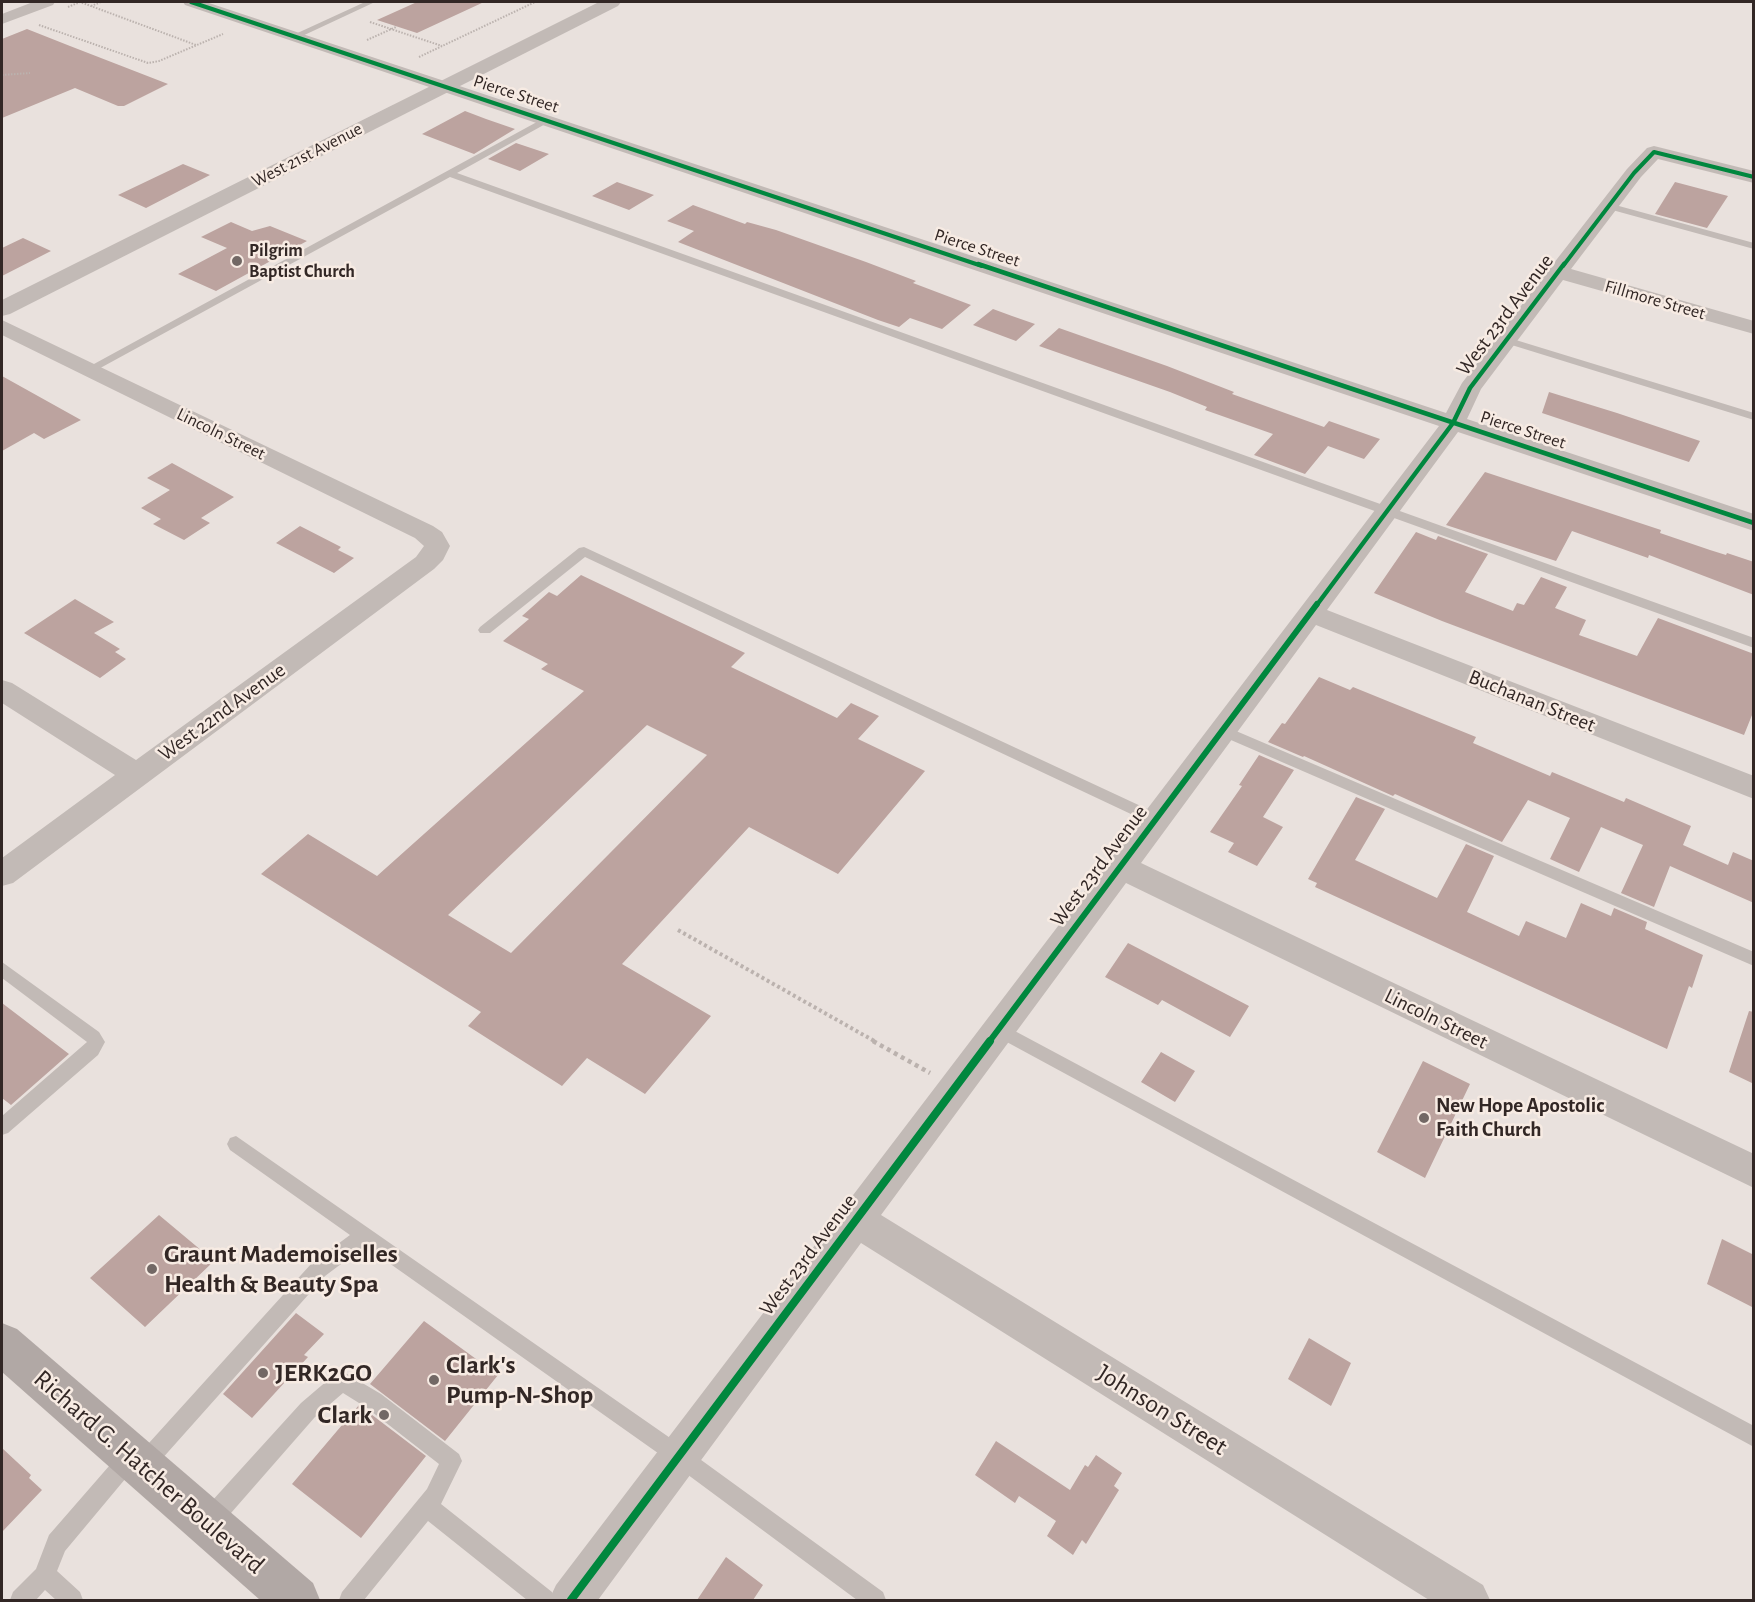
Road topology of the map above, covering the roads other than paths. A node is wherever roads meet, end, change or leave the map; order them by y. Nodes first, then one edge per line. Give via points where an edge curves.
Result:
1 (191, 2) edge
2 (371, 2) edge
3 (612, 2) edge
4 (54, 6) edge
5 (2, 19) edge
6 (295, 36) junction
7 (445, 86) junction
8 (546, 120) junction
9 (449, 173) junction
10 (1754, 177) edge
11 (1608, 206) junction
12 (1754, 246) edge
13 (1557, 272) junction
14 (2, 309) edge
15 (2, 327) edge
16 (1754, 328) edge
17 (1506, 340) junction
18 (89, 370) junction
19 (1754, 417) edge
20 (1453, 423) junction
21 (1387, 511) junction
22 (1754, 523) edge
23 (437, 546) joint
24 (1310, 613) junction
25 (485, 630) dead end
26 (1754, 643) edge
27 (2, 690) edge
28 (1222, 730) junction
29 (136, 774) junction
30 (1754, 788) edge
31 (1155, 819) junction
32 (1119, 866) junction
33 (2, 874) edge
34 (1754, 959) edge
35 (2, 969) edge
36 (998, 1029) junction
37 (2, 1127) edge
38 (236, 1144) dead end
39 (1754, 1172) edge
40 (856, 1220) junction
41 (366, 1235) junction
42 (2, 1344) edge
43 (1754, 1437) edge
44 (679, 1456) junction
45 (136, 1461) junction
46 (426, 1506) junction
47 (207, 1523) junction
48 (45, 1575) junction
49 (21, 1600) edge
50 (72, 1600) edge
51 (296, 1600) edge
52 (350, 1600) edge
53 (544, 1600) edge
54 (571, 1600) edge
55 (875, 1600) edge
56 (1468, 1600) edge

1 - 6 street, Pierce Street
2 - 6 lane
3 - 7 street, West 21st Avenue
4 - 5 street
6 - 7 street, Pierce Street
7 - 8 street, Pierce Street
7 - 14 street, West 21st Avenue
8 - 9 lane
8 - 20 street, Pierce Street
9 - 18 lane
9 - 21 lane
10 - 11 street, West 23rd Avenue via 1654,152
11 - 12 lane
11 - 13 street, West 23rd Avenue
13 - 16 street, Fillmore Street
13 - 17 street, West 23rd Avenue
15 - 18 street, Lincoln Street
17 - 19 lane
17 - 20 street, West 23rd Avenue via 1470,388
18 - 23 street, Lincoln Street via 424,532
20 - 21 street, West 23rd Avenue
20 - 22 street, Pierce Street
21 - 24 street, West 23rd Avenue
21 - 26 lane
23 - 29 street, West 22nd Avenue via 425,563
24 - 28 street, West 23rd Avenue
24 - 30 street, Buchanan Street
25 - 31 lane via 584,551
27 - 29 street
28 - 31 street, West 23rd Avenue
28 - 34 lane
29 - 33 street, West 22nd Avenue
31 - 32 street, West 23rd Avenue
32 - 36 street, West 23rd Avenue
32 - 39 street, Lincoln Street
35 - 37 lane via 96,1042 92,1050
36 - 40 street, West 23rd Avenue
36 - 43 lane
38 - 41 lane
40 - 44 street, West 23rd Avenue
40 - 56 street, Johnson Street
41 - 44 lane
41 - 45 lane via 318,1270
42 - 45 main road, Richard G. Hatcher Boulevard
44 - 54 street, West 23rd Avenue
44 - 55 lane
45 - 47 main road, Richard G. Hatcher Boulevard
45 - 48 lane via 57,1543
46 - 47 lane via 452,1461 342,1381 308,1410
46 - 52 lane
46 - 53 lane
47 - 51 main road, Richard G. Hatcher Boulevard
48 - 49 lane
48 - 50 lane

